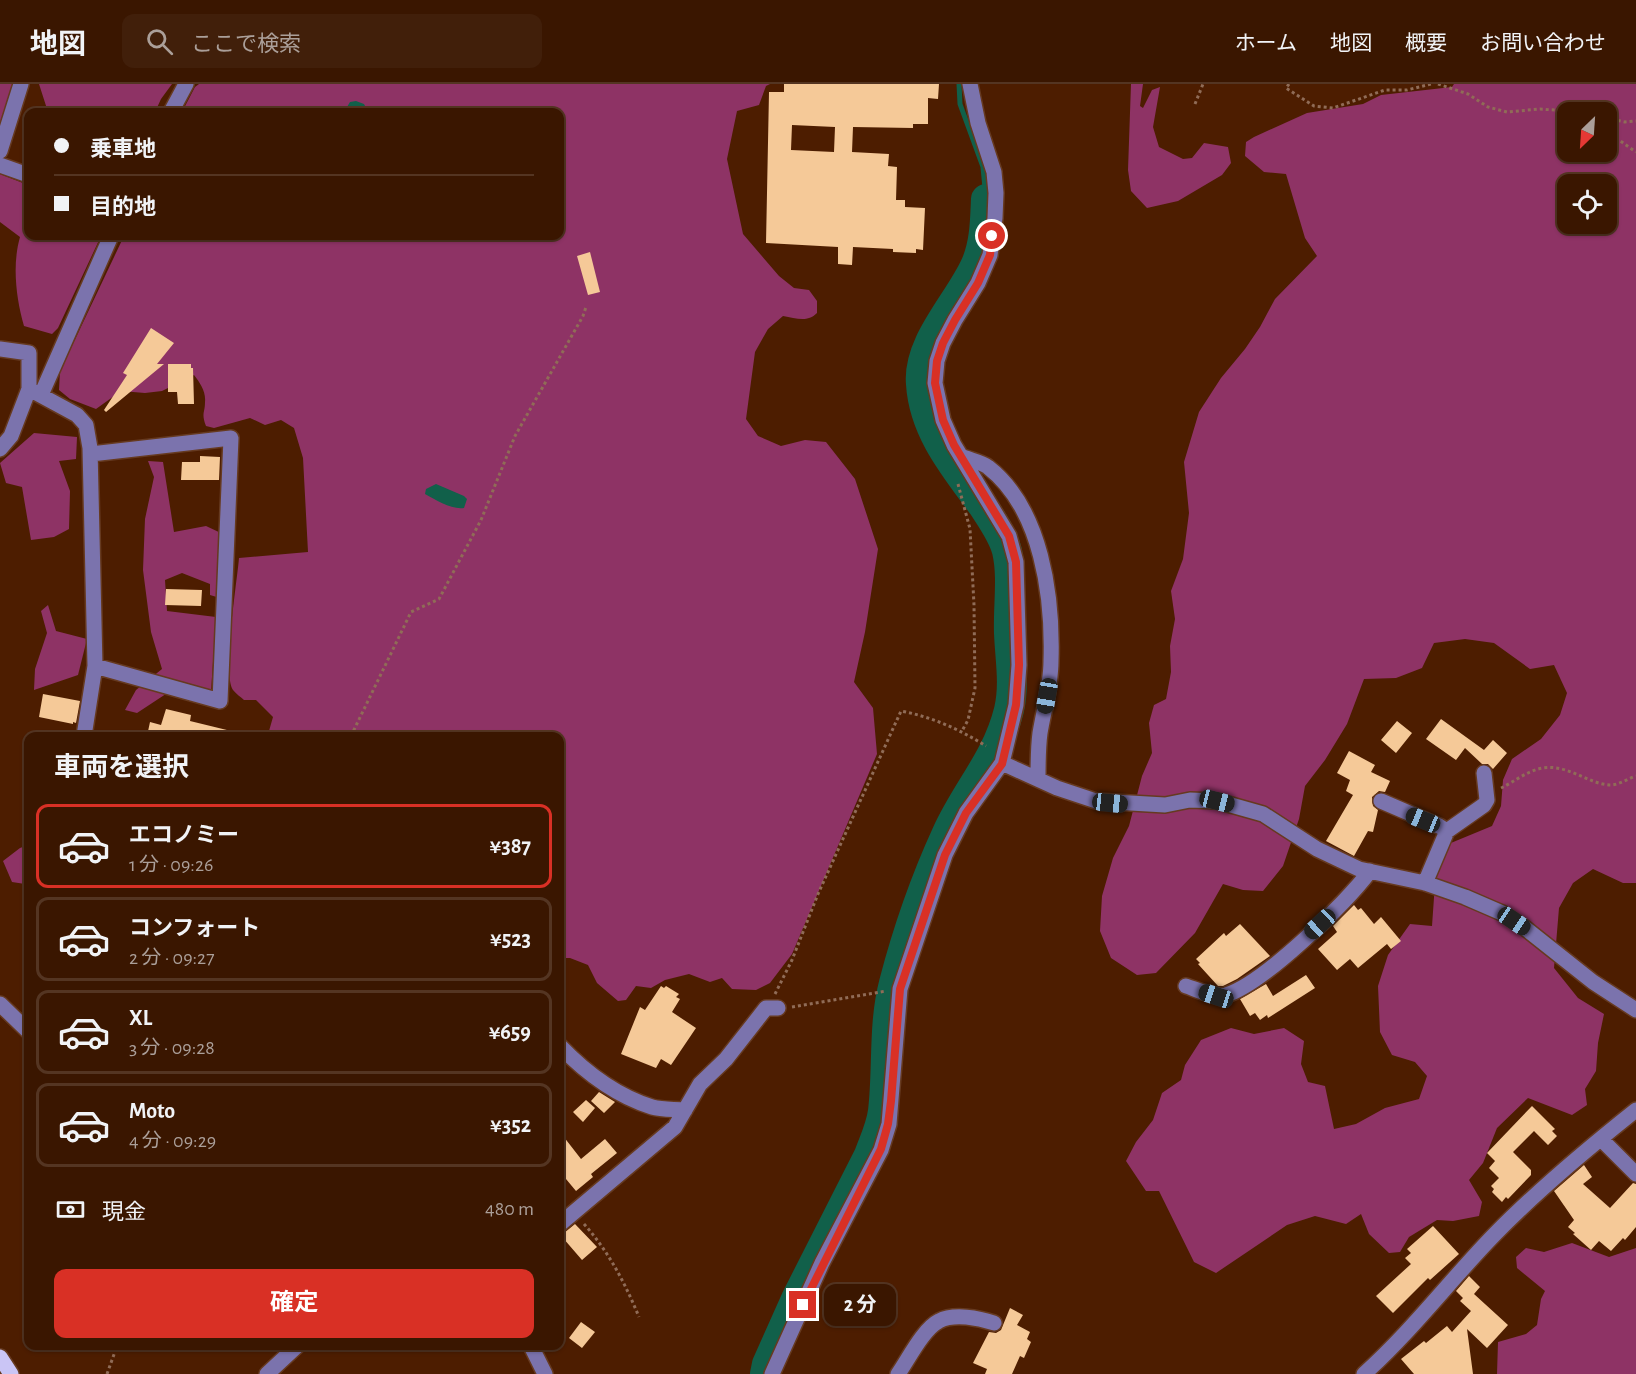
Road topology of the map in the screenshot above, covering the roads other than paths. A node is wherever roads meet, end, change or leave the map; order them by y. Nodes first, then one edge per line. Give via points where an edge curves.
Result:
1 (21, 84) edge
2 (186, 84) edge
3 (970, 84) edge
4 (173, 108) edge
5 (0, 151) edge
6 (0, 165) edge
7 (24, 174) edge
8 (109, 240) edge
9 (0, 349) edge
10 (29, 353) junction
11 (58, 356) junction
12 (35, 392) junction
13 (0, 449) edge
14 (91, 454) junction
15 (963, 457) junction
16 (95, 666) junction
17 (85, 732) edge
18 (1002, 764) junction
19 (1484, 773) dead end
20 (1038, 779) junction
21 (1381, 801) dead end
22 (1447, 831) junction
23 (1370, 871) junction
24 (1425, 884) junction
25 (1186, 986) dead end
26 (0, 1004) edge
27 (772, 1008) road end
28 (1636, 1010) edge
29 (24, 1027) edge
30 (564, 1050) edge
31 (685, 1110) junction
32 (1636, 1110) edge
33 (1600, 1139) junction
34 (1636, 1174) edge
35 (564, 1221) edge
36 (994, 1323) dead end
37 (293, 1350) edge
38 (533, 1350) edge
39 (0, 1357) edge
40 (11, 1374) edge
41 (267, 1374) edge
42 (545, 1374) edge
43 (772, 1374) edge
44 (898, 1374) edge
45 (1365, 1374) edge

1 - 5 street
2 - 4 street
3 - 15 street via 994,172 995,218 990,255 943,343 935,383 943,420
6 - 7 street
8 - 11 street
9 - 10 street
10 - 11 street
10 - 12 street
11 - 12 street
12 - 13 street
12 - 14 street via 77,415 86,425
14 - 16 street
14 - 16 street via 231,438 220,701
15 - 18 street via 1009,536 1016,562 1018,685
15 - 20 street via 987,466 1011,490 1028,520 1044,567 1052,662 1040,733
16 - 17 street
18 - 20 street
18 - 43 street via 966,813 945,855 899,992 891,1101 881,1149 822,1263
19 - 22 street via 1484,805
20 - 23 street via 1096,801 1165,805 1190,800 1217,801 1240,807 1263,814 1317,849
21 - 22 street
22 - 24 street
23 - 24 street
23 - 25 street via 1280,962 1241,988 1216,996
24 - 28 street via 1502,913
26 - 29 street
27 - 31 street via 700,1084
30 - 31 street via 602,1082 632,1098 654,1107
31 - 35 street via 675,1127
32 - 33 street
33 - 34 street
33 - 45 street via 1494,1234
36 - 44 street via 978,1317 940,1320 924,1335
37 - 41 street
38 - 42 street
39 - 40 main road

